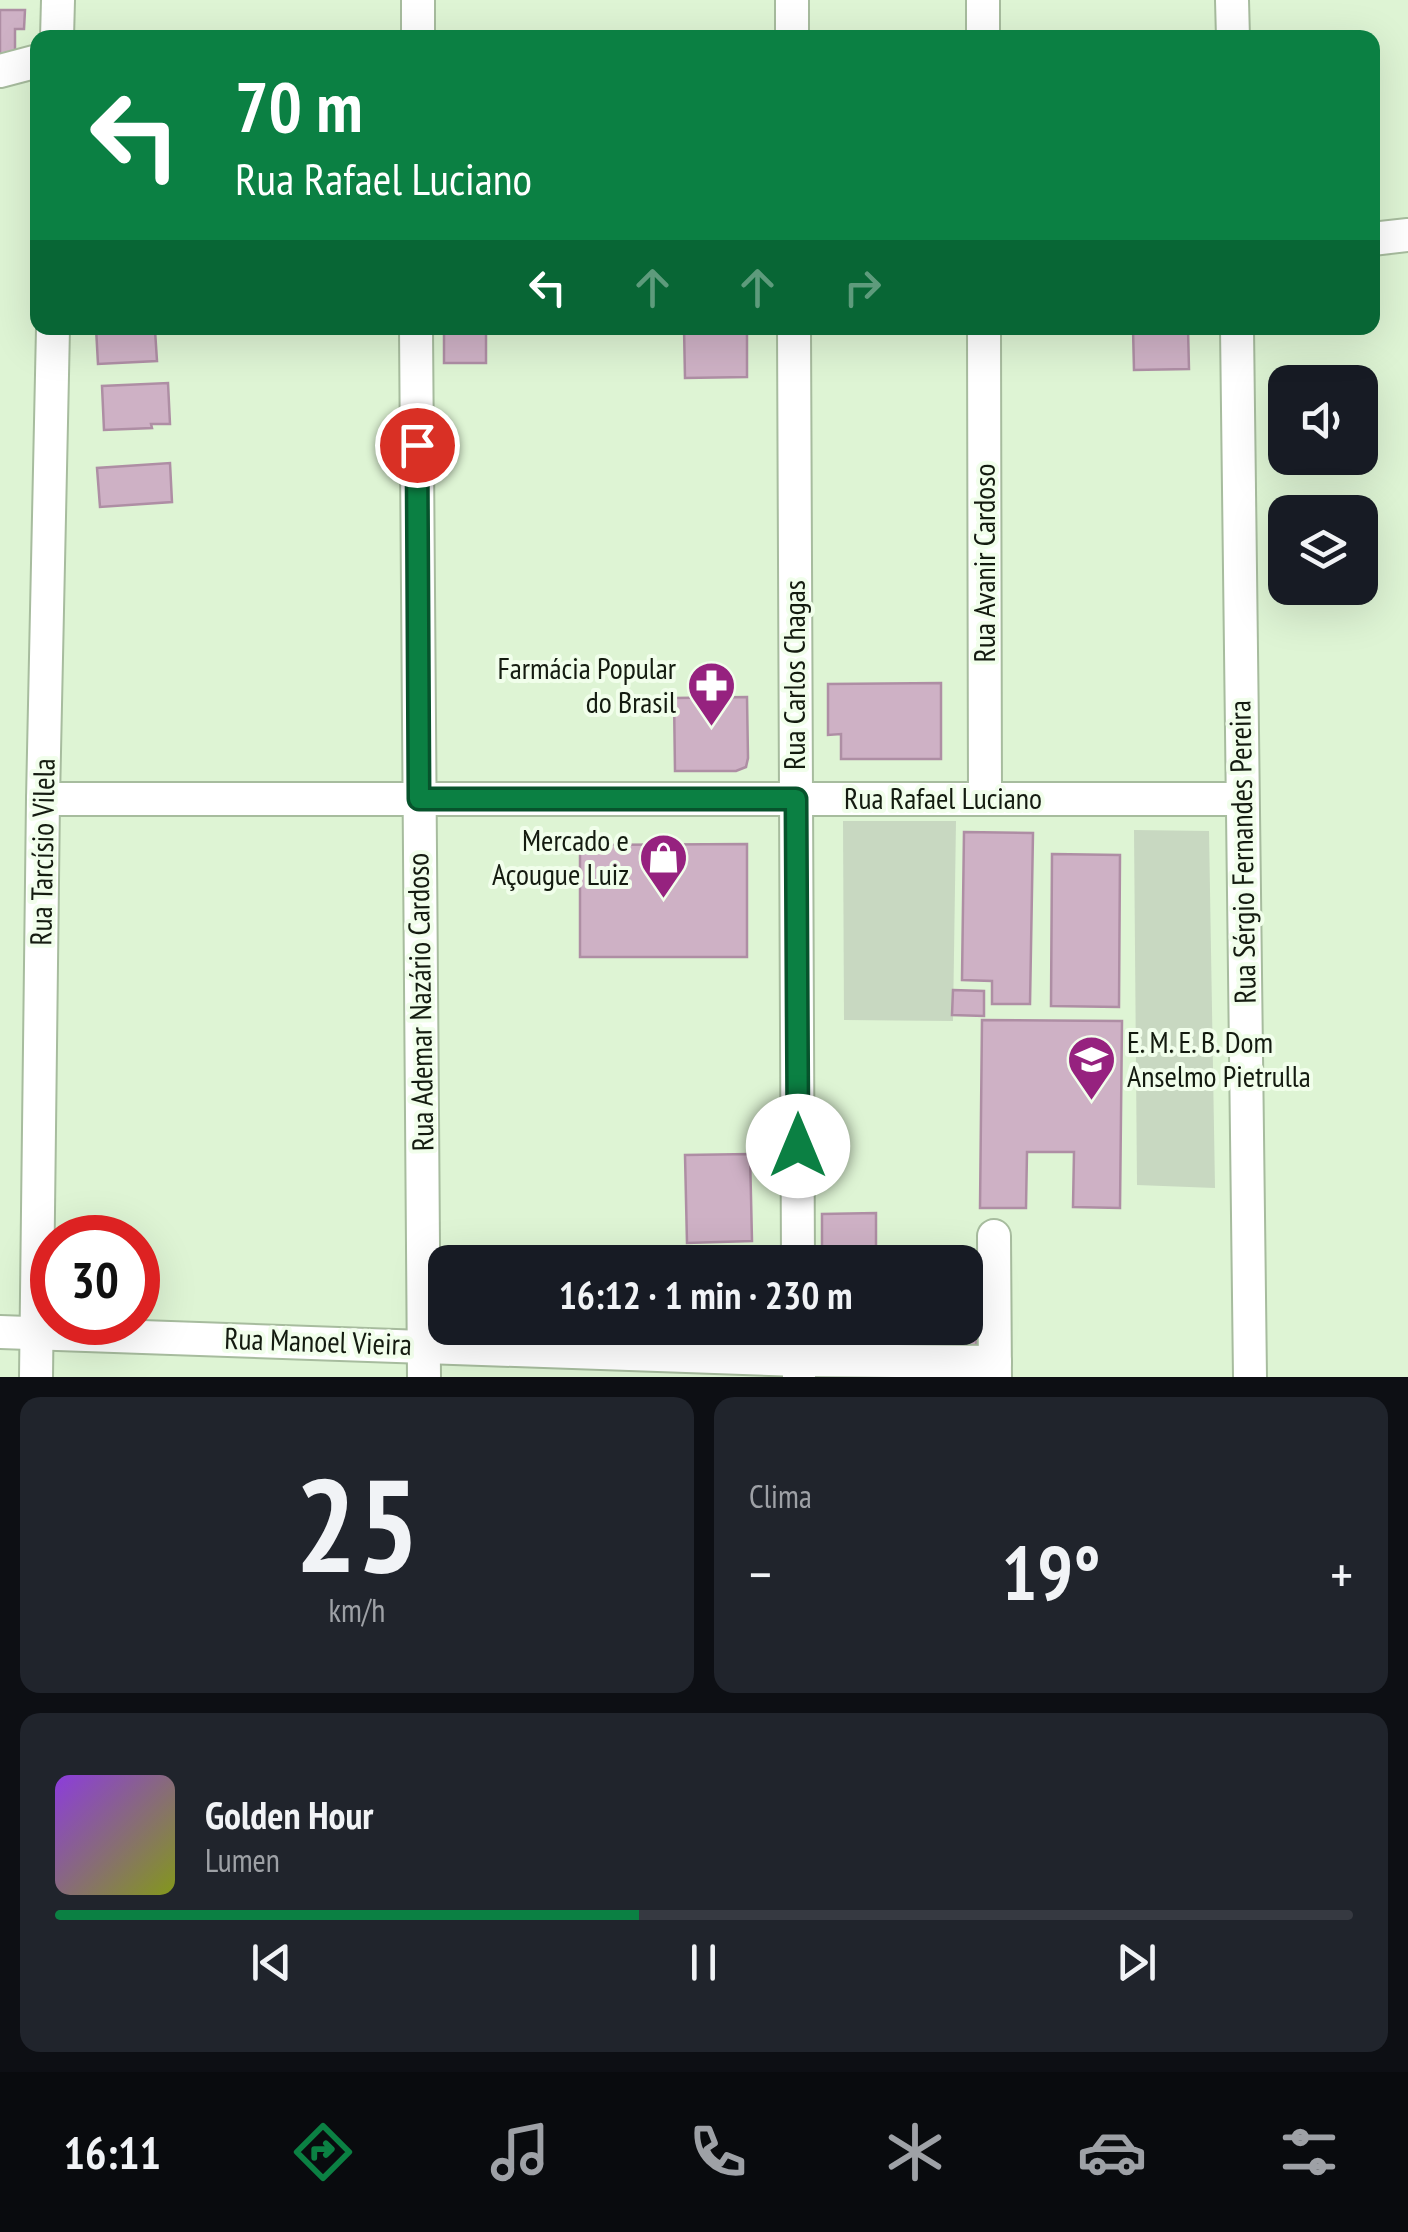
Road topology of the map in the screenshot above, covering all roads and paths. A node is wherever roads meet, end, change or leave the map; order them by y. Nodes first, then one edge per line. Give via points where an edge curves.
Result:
1 (58, 0) edge
2 (418, 0) edge
3 (792, 0) edge
4 (983, 0) edge
5 (1232, 0) edge
6 (57, 30) edge
7 (418, 30) edge
8 (792, 30) edge
9 (983, 30) edge
10 (1233, 30) edge
11 (30, 63) edge
12 (0, 71) edge
13 (1408, 235) edge
14 (1380, 238) edge
15 (52, 335) edge
16 (416, 335) edge
17 (794, 335) edge
18 (984, 335) edge
19 (1236, 335) edge
20 (43, 798) junction
21 (986, 798) junction
22 (419, 799) junction
23 (796, 799) junction
24 (1242, 799) junction
25 (38, 1215) edge
26 (994, 1236) dead end
27 (798, 1245) edge
28 (0, 1332) edge
29 (30, 1332) edge
30 (160, 1342) edge
31 (36, 1345) edge
32 (798, 1355) edge
33 (424, 1362) edge
34 (995, 1370) edge
35 (36, 1377) edge
36 (1250, 1377) edge

1 - 6 street
2 - 7 street
3 - 8 street
4 - 9 street
5 - 10 street
11 - 12 street
13 - 14 street
15 - 20 street, Rua Tarcísio Vilela
16 - 22 street, Rua Ademar Nazário Cardoso
17 - 23 street, Rua Carlos Chagas
18 - 21 street, Rua Avanir Cardoso
19 - 24 street, Rua Sérgio Fernandes Pereira
20 - 22 street, Rua Rafael Luciano
20 - 25 street, Rua Tarcísio Vilela
21 - 23 street, Rua Rafael Luciano
21 - 24 street, Rua Rafael Luciano
22 - 23 street, Rua Rafael Luciano
22 - 33 street, Rua Ademar Nazário Cardoso
23 - 27 street, Rua Carlos Chagas
24 - 36 street, Rua Sérgio Fernandes Pereira
26 - 34 street
28 - 29 street, Rua Manoel Vieira
30 - 33 street, Rua Manoel Vieira
31 - 35 street, Rua Tarcísio Vilela
32 - 33 street, Rua Manoel Vieira
32 - 34 street, Rua Manoel Vieira

